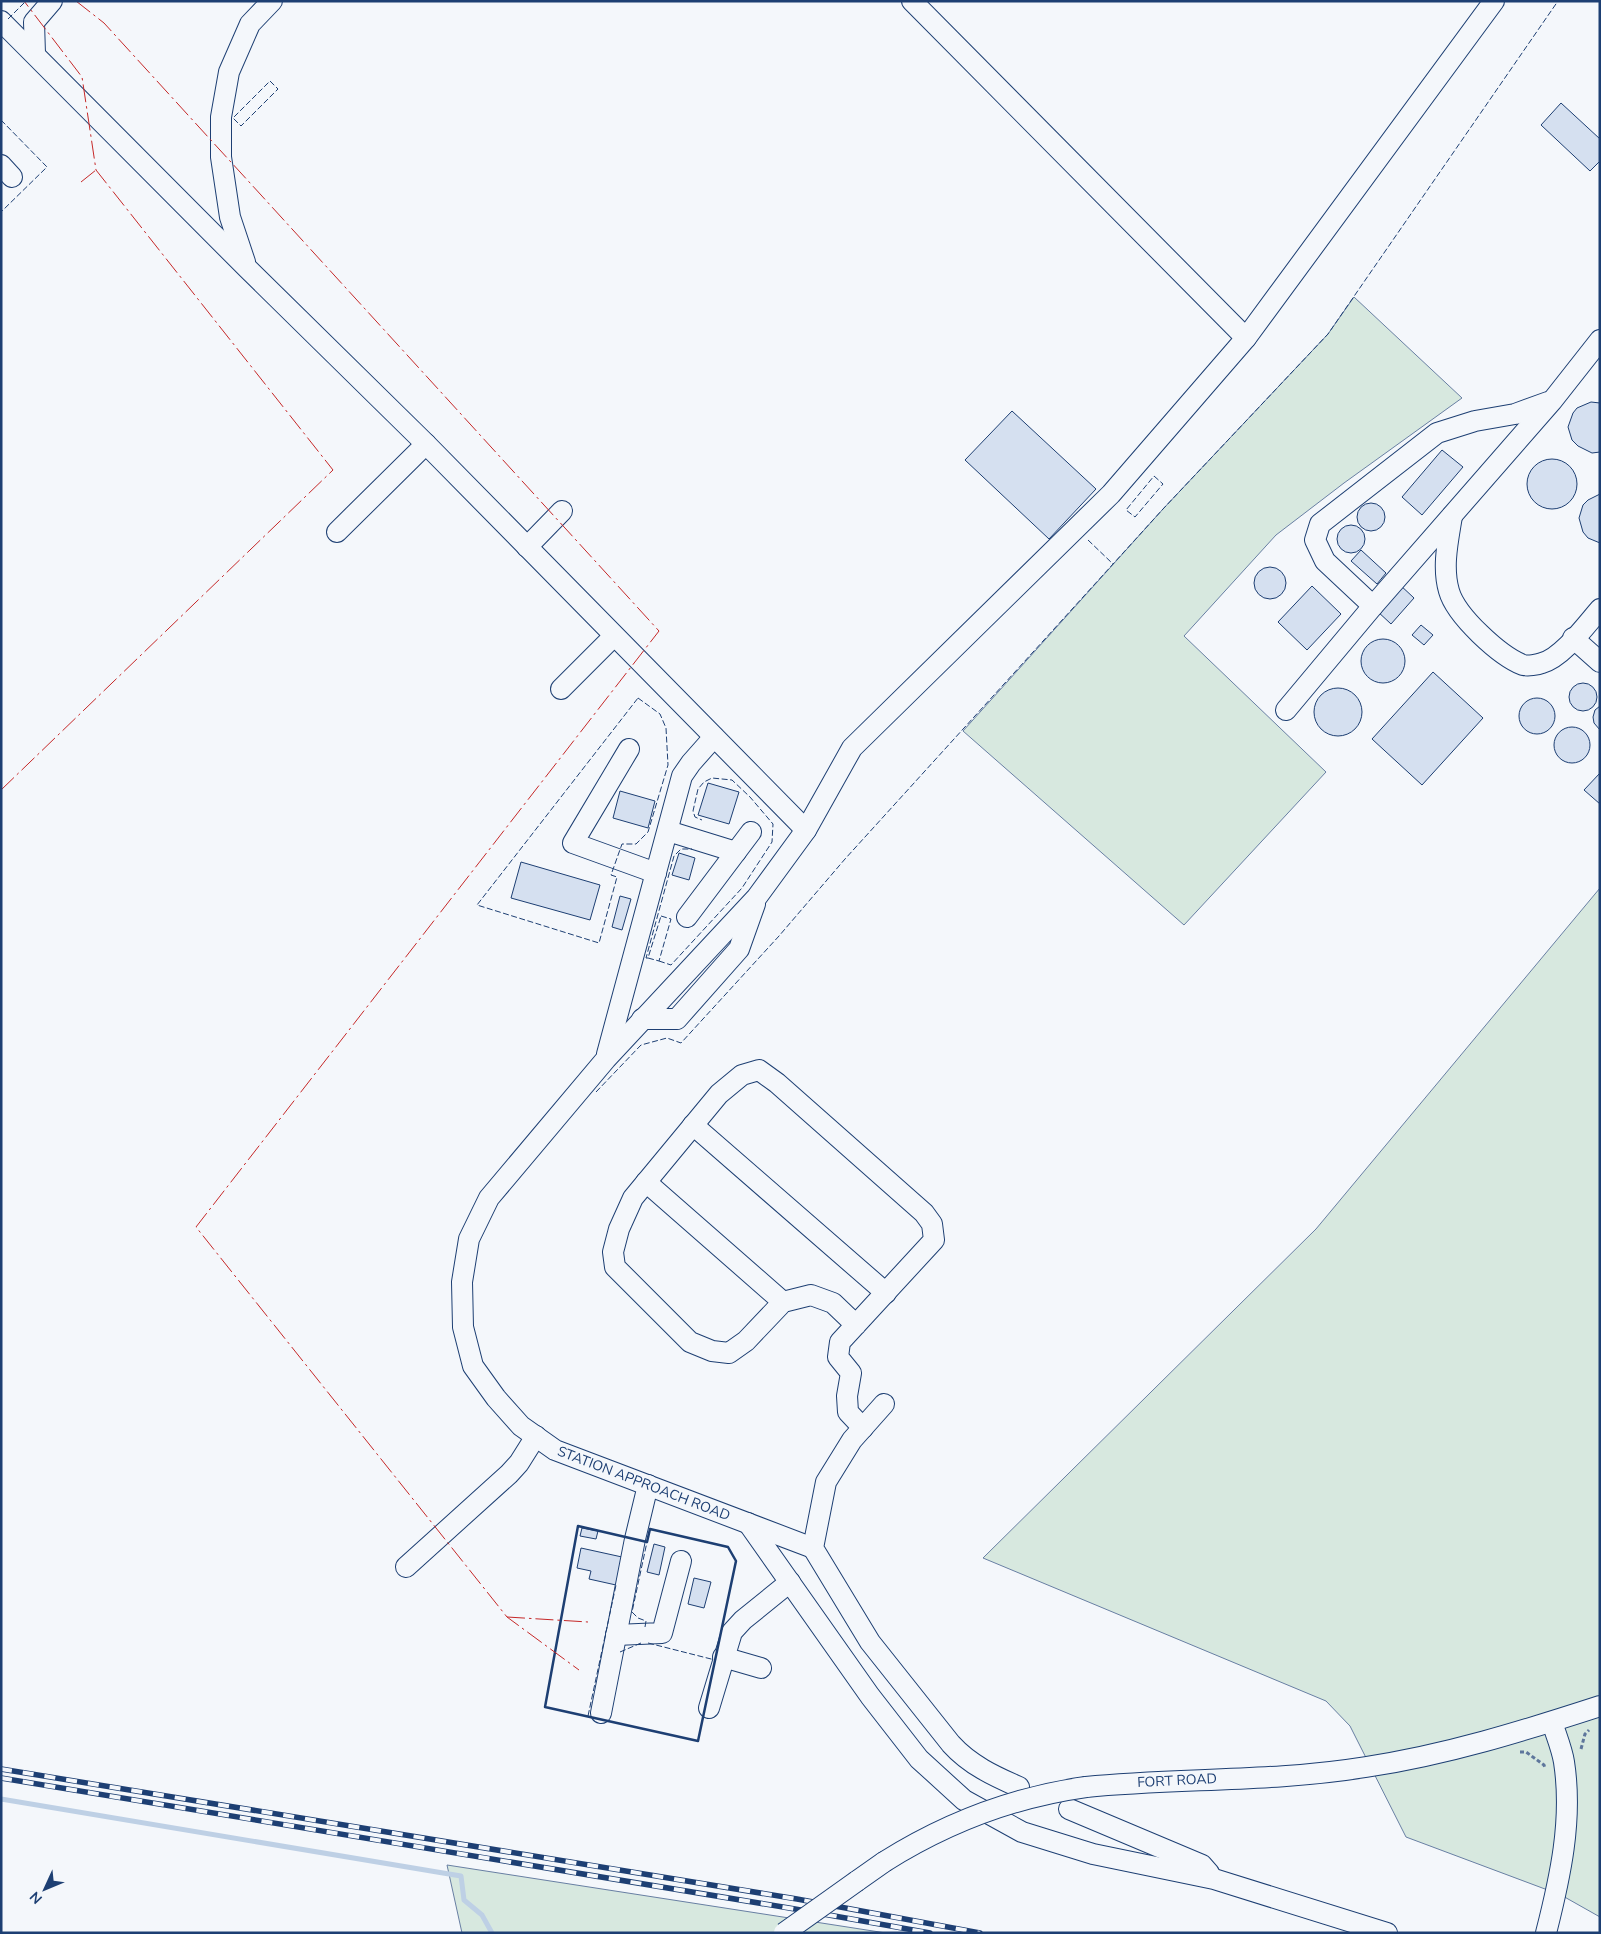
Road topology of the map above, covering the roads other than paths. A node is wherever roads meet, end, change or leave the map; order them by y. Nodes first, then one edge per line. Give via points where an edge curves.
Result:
1 (52, 1) edge
2 (272, 1) edge
3 (912, 1) edge
4 (1494, 1) edge
5 (1, 21) edge
6 (35, 54) junction
7 (247, 268) junction
8 (1246, 338) junction
9 (1600, 340) edge
10 (1552, 401) junction
11 (426, 444) junction
12 (562, 511) dead end
13 (1452, 516) junction
14 (337, 532) dead end
15 (527, 546) junction
16 (1373, 606) junction
17 (1600, 609) edge
18 (614, 636) junction
19 (1573, 638) junction
20 (1600, 662) edge
21 (561, 689) dead end
22 (1286, 710) dead end
23 (714, 737) junction
24 (629, 749) dead end
25 (806, 830) junction
26 (668, 831) junction
27 (751, 832) dead end
28 (736, 852) junction
29 (656, 874) junction
30 (687, 917) dead end
31 (606, 1059) junction
32 (693, 1125) junction
33 (646, 1182) junction
34 (886, 1293) junction
35 (783, 1302) junction
36 (856, 1325) junction
37 (884, 1404) dead end
38 (863, 1428) junction
39 (536, 1436) junction
40 (648, 1485) junction
41 (748, 1523) junction
42 (813, 1548) junction
43 (681, 1561) dead end
44 (406, 1567) dead end
45 (790, 1582) junction
46 (616, 1635) junction
47 (723, 1657) junction
48 (761, 1668) dead end
49 (1600, 1706) edge
50 (709, 1708) dead end
51 (600, 1714) dead end
52 (1552, 1722) junction
53 (1020, 1787) dead end
54 (1069, 1809) dead end
55 (1214, 1879) junction
56 (784, 1933) edge
57 (1387, 1933) edge
58 (1546, 1933) edge

1 - 6 street via 34,22
2 - 7 street via 250,24 229,72 221,117 221,157 230,217
3 - 8 street
4 - 8 street, STATION APPROACH ROAD
5 - 6 street
6 - 7 street
7 - 11 street
8 - 25 street, STATION APPROACH ROAD via 1111,494 852,748
9 - 10 street
10 - 13 street
10 - 16 street via 1515,414 1474,420 1437,433 1320,524 1315,540 1324,561
11 - 14 street
11 - 15 street
12 - 15 street
13 - 16 street
13 - 19 street via 1446,559 1449,592 1465,619 1503,653 1525,665 1543,663
15 - 18 street
16 - 22 street
17 - 19 street
18 - 21 street
18 - 23 street
19 - 20 street
23 - 25 street
23 - 26 street via 682,776
24 - 29 street via 573,843
25 - 31 street, STATION APPROACH ROAD via 757,897
26 - 28 street
26 - 29 street
27 - 28 street
28 - 30 street
29 - 31 street
31 - 39 street, STATION APPROACH ROAD via 489,1198 469,1239 462,1282 463,1327 473,1366 521,1426
32 - 33 street
32 - 34 street
32 - 34 street via 742,1075 759,1070 777,1083 924,1213 932,1224 934,1240
33 - 35 street
33 - 35 street via 633,1198 619,1229 613,1252 615,1267 690,1342 712,1351 729,1353
34 - 36 street
35 - 36 street via 811,1295 833,1303
36 - 38 street via 840,1342 838,1357 851,1373 848,1412
37 - 38 street
38 - 42 street via 826,1482
39 - 40 street, STATION APPROACH ROAD via 555,1450
39 - 44 street via 514,1469
40 - 41 street, STATION APPROACH ROAD
40 - 46 street
41 - 42 street, STATION APPROACH ROAD
41 - 45 street
42 - 53 street via 870,1642 951,1744 981,1769
43 - 46 street via 662,1633
45 - 47 street via 735,1627
45 - 55 street via 919,1759 964,1800 1022,1832 1093,1854
46 - 51 street
47 - 48 street
47 - 50 street
49 - 52 street, FORT ROAD
52 - 56 street, FORT ROAD, bridge via 1448,1751 1365,1767 1294,1775 1126,1783 1028,1798 935,1833 884,1862
52 - 58 street via 1564,1761 1567,1799 1558,1885
54 - 55 street via 1202,1865
55 - 57 street

